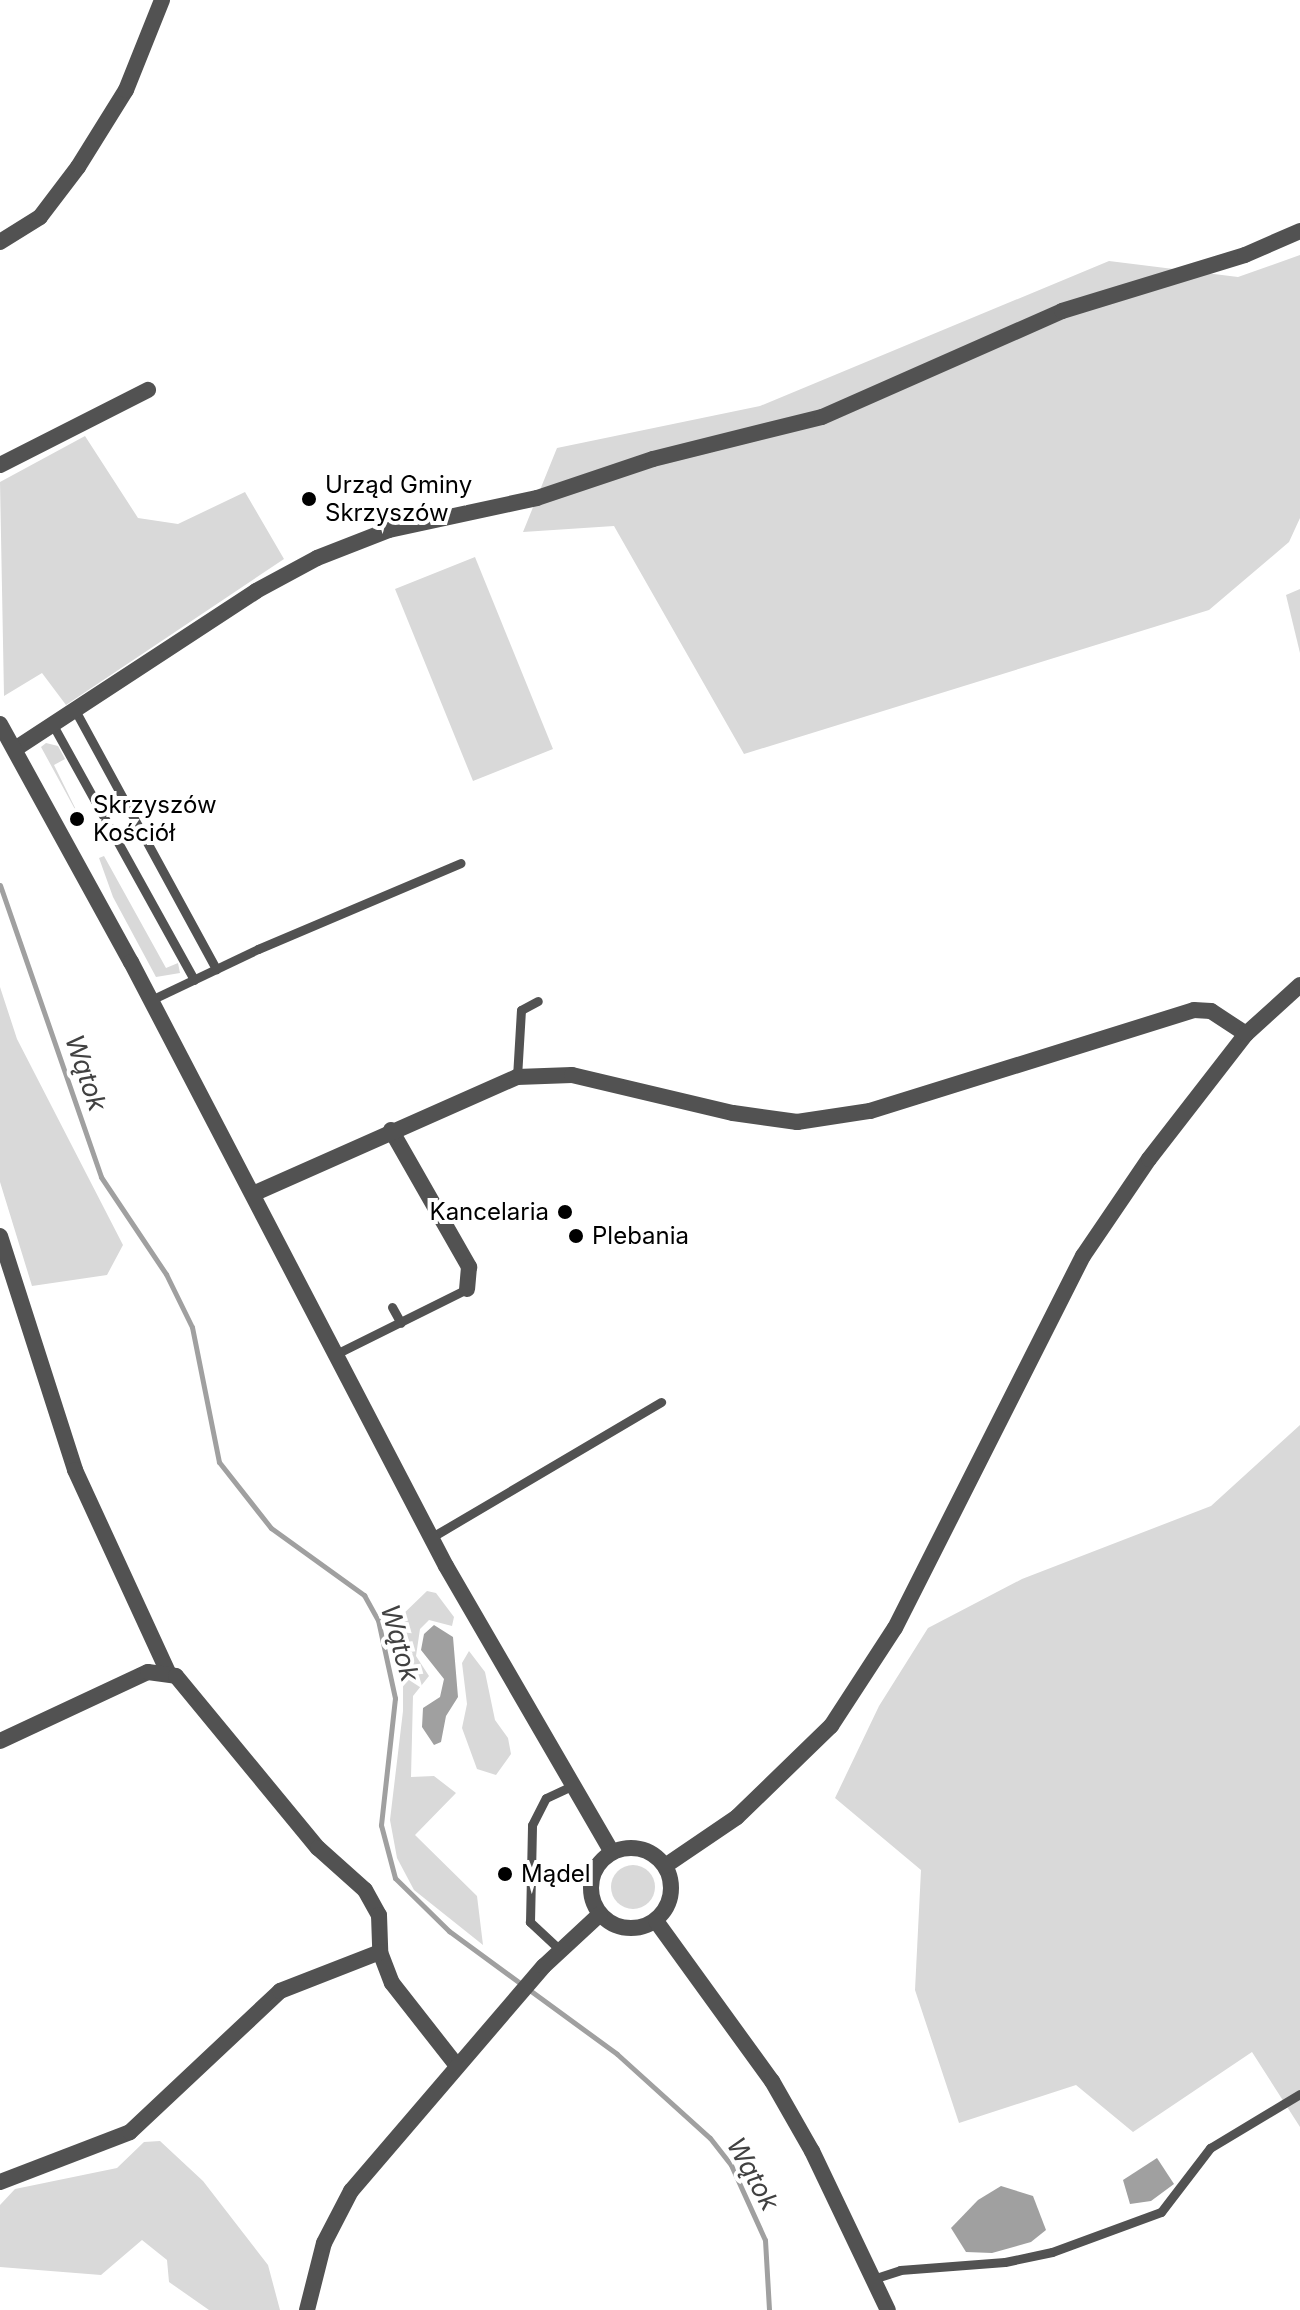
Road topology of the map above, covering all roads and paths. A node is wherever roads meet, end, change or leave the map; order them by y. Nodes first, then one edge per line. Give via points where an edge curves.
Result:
1 (162, 0) edge
2 (1300, 231) edge
3 (0, 242) edge
4 (148, 390) dead end
5 (0, 465) edge
6 (76, 712) junction
7 (0, 724) edge
8 (54, 727) junction
9 (15, 749) junction
10 (461, 863) dead end
11 (216, 969) junction
12 (194, 980) junction
13 (1300, 985) edge
14 (151, 1000) junction
15 (538, 1001) dead end
16 (1246, 1034) junction
17 (517, 1077) junction
18 (391, 1130) junction
19 (253, 1194) junction
20 (0, 1236) edge
21 (467, 1289) joint
22 (392, 1307) dead end
23 (401, 1323) junction
24 (336, 1354) junction
25 (661, 1402) dead end
26 (432, 1537) junction
27 (168, 1672) junction
28 (0, 1741) edge
29 (570, 1787) junction
30 (612, 1852) junction
31 (665, 1866) junction
32 (600, 1914) junction
33 (656, 1921) junction
34 (559, 1949) junction
35 (380, 1952) junction
36 (457, 2066) junction
37 (1300, 2094) edge
38 (0, 2182) edge
39 (873, 2279) junction
40 (307, 2310) edge
41 (888, 2310) edge

1 - 3 street via 126,90 78,167 40,217
2 - 6 street via 1245,255 1062,311 822,417 653,459 537,498 389,530 317,558 256,591
4 - 5 street
6 - 8 street
6 - 11 lane
7 - 9 street
8 - 9 street
8 - 12 lane
9 - 14 street
10 - 11 lane
11 - 12 lane
12 - 14 lane
13 - 16 street
14 - 19 street
15 - 17 lane via 521,1010
16 - 17 street via 1211,1011 1194,1010 870,1111 797,1122 733,1113 572,1075
16 - 31 street via 1083,1256 870,1671 831,1726 791,1769 737,1817
17 - 18 street
18 - 19 street
18 - 21 street via 469,1267
19 - 24 street
20 - 27 street via 75,1470
21 - 23 lane
22 - 23 lane
23 - 24 lane
24 - 26 street
25 - 26 lane
26 - 29 street
27 - 28 street via 148,1672
27 - 35 street via 190,1690 318,1848 365,1890 379,1915
29 - 30 street
29 - 34 lane via 546,1798 532,1825 530,1922
30 - 31 street via 644,1850
30 - 32 street via 592,1875 592,1899
31 - 33 street via 670,1900
32 - 33 street via 632,1929
32 - 34 street
33 - 39 street via 772,2081
34 - 36 street
35 - 36 street via 403,1999
35 - 38 street via 280,1991 130,2132
36 - 40 street via 380,2153 336,2214 314,2272
37 - 39 lane via 1210,2148 1161,2212 1052,2252 1005,2262 900,2270
39 - 41 street

